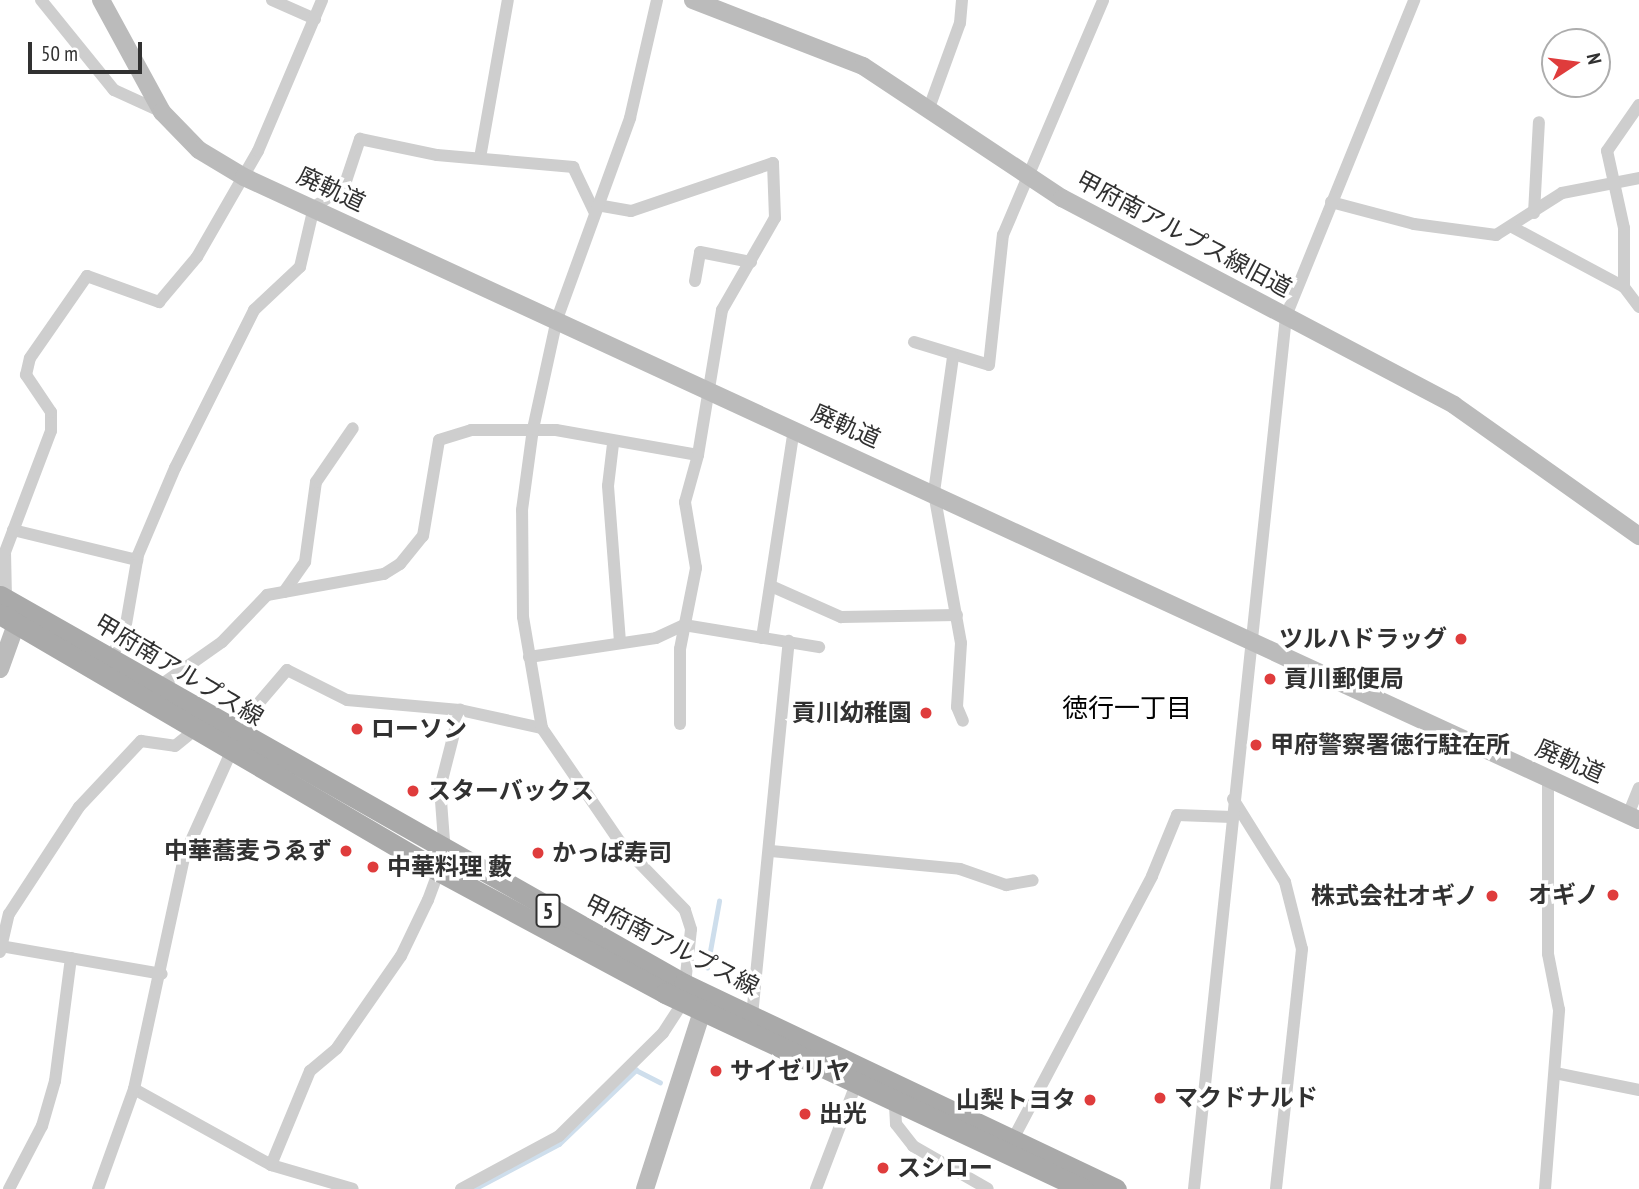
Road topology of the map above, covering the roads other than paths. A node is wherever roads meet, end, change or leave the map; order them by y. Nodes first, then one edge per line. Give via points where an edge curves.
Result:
1 (41, 0) edge
2 (101, 0) edge
3 (272, 0) edge
4 (321, 0) edge
5 (508, 0) edge
6 (657, 0) edge
7 (693, 0) edge
8 (962, 0) edge
9 (1103, 0) edge
10 (1414, 0) edge
11 (315, 19) junction
12 (1639, 105) edge
13 (929, 107) junction
14 (162, 112) junction
15 (1539, 121) dead end
16 (480, 158) junction
17 (1024, 174) junction
18 (244, 177) junction
19 (1639, 178) edge
20 (1616, 183) junction
21 (1331, 202) junction
22 (314, 207) junction
23 (595, 208) junction
24 (1534, 213) junction
25 (1514, 228) junction
26 (751, 262) junction
27 (695, 281) dead end
28 (1624, 287) junction
29 (1639, 307) edge
30 (1286, 316) junction
31 (557, 319) junction
32 (914, 342) dead end
33 (953, 357) junction
34 (709, 392) junction
35 (353, 428) dead end
36 (533, 429) junction
37 (794, 430) junction
38 (613, 443) junction
39 (698, 455) junction
40 (934, 493) junction
41 (13, 530) junction
42 (1639, 536) edge
43 (137, 559) junction
44 (771, 586) junction
45 (284, 592) junction
46 (9, 608) edge
47 (957, 615) junction
48 (688, 626) junction
49 (762, 638) junction
50 (1249, 639) junction
51 (789, 641) junction
52 (620, 643) junction
53 (820, 647) dead end
54 (529, 657) junction
55 (111, 658) junction
56 (0, 669) edge
57 (158, 687) junction
58 (460, 710) junction
59 (963, 721) dead end
60 (680, 724) dead end
61 (541, 728) junction
62 (195, 730) junction
63 (232, 742) junction
64 (1548, 778) junction
65 (1639, 788) edge
66 (1233, 799) junction
67 (1232, 817) junction
68 (1633, 817) edge
69 (772, 851) junction
70 (441, 862) junction
71 (1033, 880) dead end
72 (0, 948) edge
73 (71, 958) junction
74 (162, 974) junction
75 (683, 993) junction
76 (704, 1003) junction
77 (752, 1016) junction
78 (1555, 1073) junction
79 (855, 1087) junction
80 (134, 1089) junction
81 (1639, 1090) edge
82 (895, 1105) junction
83 (1013, 1139) junction
84 (271, 1164) junction
85 (9, 1189) edge
86 (98, 1189) edge
87 (353, 1189) edge
88 (461, 1189) edge
89 (645, 1189) edge
90 (816, 1189) edge
91 (988, 1189) edge
92 (1083, 1189) edge
93 (1116, 1189) edge
94 (1194, 1189) edge
95 (1276, 1189) edge
96 (1545, 1189) edge

1 - 14 street via 114,90
2 - 14 street, 廃軌道
3 - 11 street
4 - 11 street
5 - 16 street
6 - 23 street via 630,118
7 - 13 street, 甲府南アルプス線旧道 via 863,65
8 - 13 street via 960,23
9 - 17 street
10 - 21 street
11 - 18 street
12 - 20 street via 1607,151
13 - 17 street, 甲府南アルプス線旧道
14 - 18 street, 廃軌道 via 199,149
15 - 24 street
16 - 22 street via 360,139 344,187
16 - 23 street via 573,167
17 - 30 street, 甲府南アルプス線旧道
17 - 33 street via 1003,236 989,365
18 - 22 street, 廃軌道
18 - 41 street via 197,257 159,302 87,276 53,318 26,375 51,412 51,431
19 - 20 street
20 - 24 street via 1562,193
20 - 28 street
21 - 25 street via 1414,224 1496,235
21 - 30 street
22 - 31 street, 廃軌道
22 - 43 street via 300,267 254,310
23 - 26 street via 631,211 773,163 775,218
23 - 31 street
24 - 25 street
25 - 28 street
26 - 27 street via 700,251
26 - 34 street via 723,310
28 - 29 street
30 - 42 street, 甲府南アルプス線旧道 via 1454,405
30 - 50 street
31 - 34 street, 廃軌道
31 - 36 street
32 - 33 street
33 - 40 street
34 - 37 street, 廃軌道
34 - 39 street
35 - 45 street via 316,482 305,562
36 - 38 street
36 - 45 street via 471,430 439,440 423,536 414,551 384,575
36 - 54 street via 522,510
37 - 40 street, 廃軌道
37 - 44 street
38 - 39 street
38 - 52 street via 608,486
39 - 48 street via 685,502 696,568
40 - 47 street
40 - 50 street, 廃軌道
41 - 43 street
41 - 46 street via 5,552
43 - 55 street via 125,630
44 - 47 street via 841,617
44 - 49 street
45 - 57 street via 267,595 222,642
46 - 55 main road, 甲府南アルプス線 / 5
46 - 56 street
46 - 62 main road, 甲府南アルプス線 / 5
47 - 59 street via 957,707
48 - 49 street
48 - 52 street
48 - 60 street via 677,680
49 - 51 street
50 - 64 street, 廃軌道
50 - 66 street
51 - 53 street
51 - 69 street
52 - 54 street
54 - 61 street
55 - 57 main road, 甲府南アルプス線 / 5
57 - 63 main road, 甲府南アルプス線 / 5
58 - 61 street
58 - 63 street via 347,700 288,670
58 - 70 street via 440,788
61 - 75 street via 622,845 685,909 691,929
62 - 63 main road, 甲府南アルプス線 / 5
62 - 72 street via 175,746 141,741 79,807 9,914
63 - 70 main road, 甲府南アルプス線 / 5
63 - 74 street via 185,854
64 - 68 street, 廃軌道
64 - 78 street via 1548,954 1559,1010
65 - 68 street
66 - 67 street
66 - 95 street via 1285,881 1301,938
67 - 83 street via 1177,816 1152,876
67 - 94 street
69 - 71 street via 960,869 1006,885
69 - 77 street
70 - 75 main road, 甲府南アルプス線 / 5
70 - 84 street via 401,957 337,1048 310,1071
72 - 73 street
73 - 74 street
73 - 85 street via 55,1081 42,1126
74 - 80 street
75 - 76 main road, 甲府南アルプス線 / 5
75 - 88 street via 663,1033 559,1136
76 - 77 main road, 甲府南アルプス線 / 5
76 - 79 main road, 甲府南アルプス線 / 5
76 - 89 street
77 - 83 main road, 甲府南アルプス線 / 5
78 - 81 street
78 - 96 street
79 - 82 main road, 甲府南アルプス線 / 5
79 - 90 street
80 - 84 street
80 - 86 street
82 - 91 street via 896,1124 913,1146
82 - 92 main road, 甲府南アルプス線 / 5
83 - 93 main road, 甲府南アルプス線 / 5
84 - 87 street

